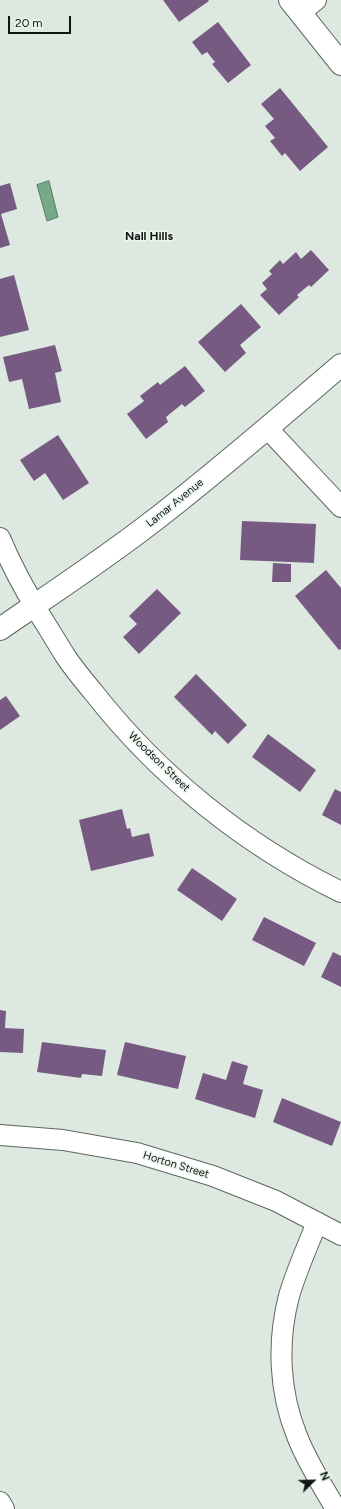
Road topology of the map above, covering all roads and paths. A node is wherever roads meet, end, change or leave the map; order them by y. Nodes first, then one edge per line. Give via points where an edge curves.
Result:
1 (302, 4) edge
2 (341, 64) edge
3 (341, 365) edge
4 (267, 428) junction
5 (341, 506) edge
6 (0, 538) edge
7 (34, 606) junction
8 (0, 628) edge
9 (341, 892) edge
10 (0, 1135) edge
11 (317, 1222) junction
12 (341, 1235) edge
13 (0, 1502) edge
14 (4, 1509) edge
15 (336, 1509) edge

1 - 2 street
3 - 4 street, Lamar Avenue
4 - 5 street
4 - 7 street, Lamar Avenue via 152,522
6 - 7 street, Woodson Street
7 - 8 street, Lamar Avenue
7 - 9 street, Woodson Street via 66,658 112,716 163,770 218,817 277,857
10 - 11 street, Horton Street via 63,1140 137,1153 213,1176 276,1201
11 - 12 street, Horton Street
11 - 15 street via 284,1315 282,1373 285,1398 297,1437
13 - 14 street

